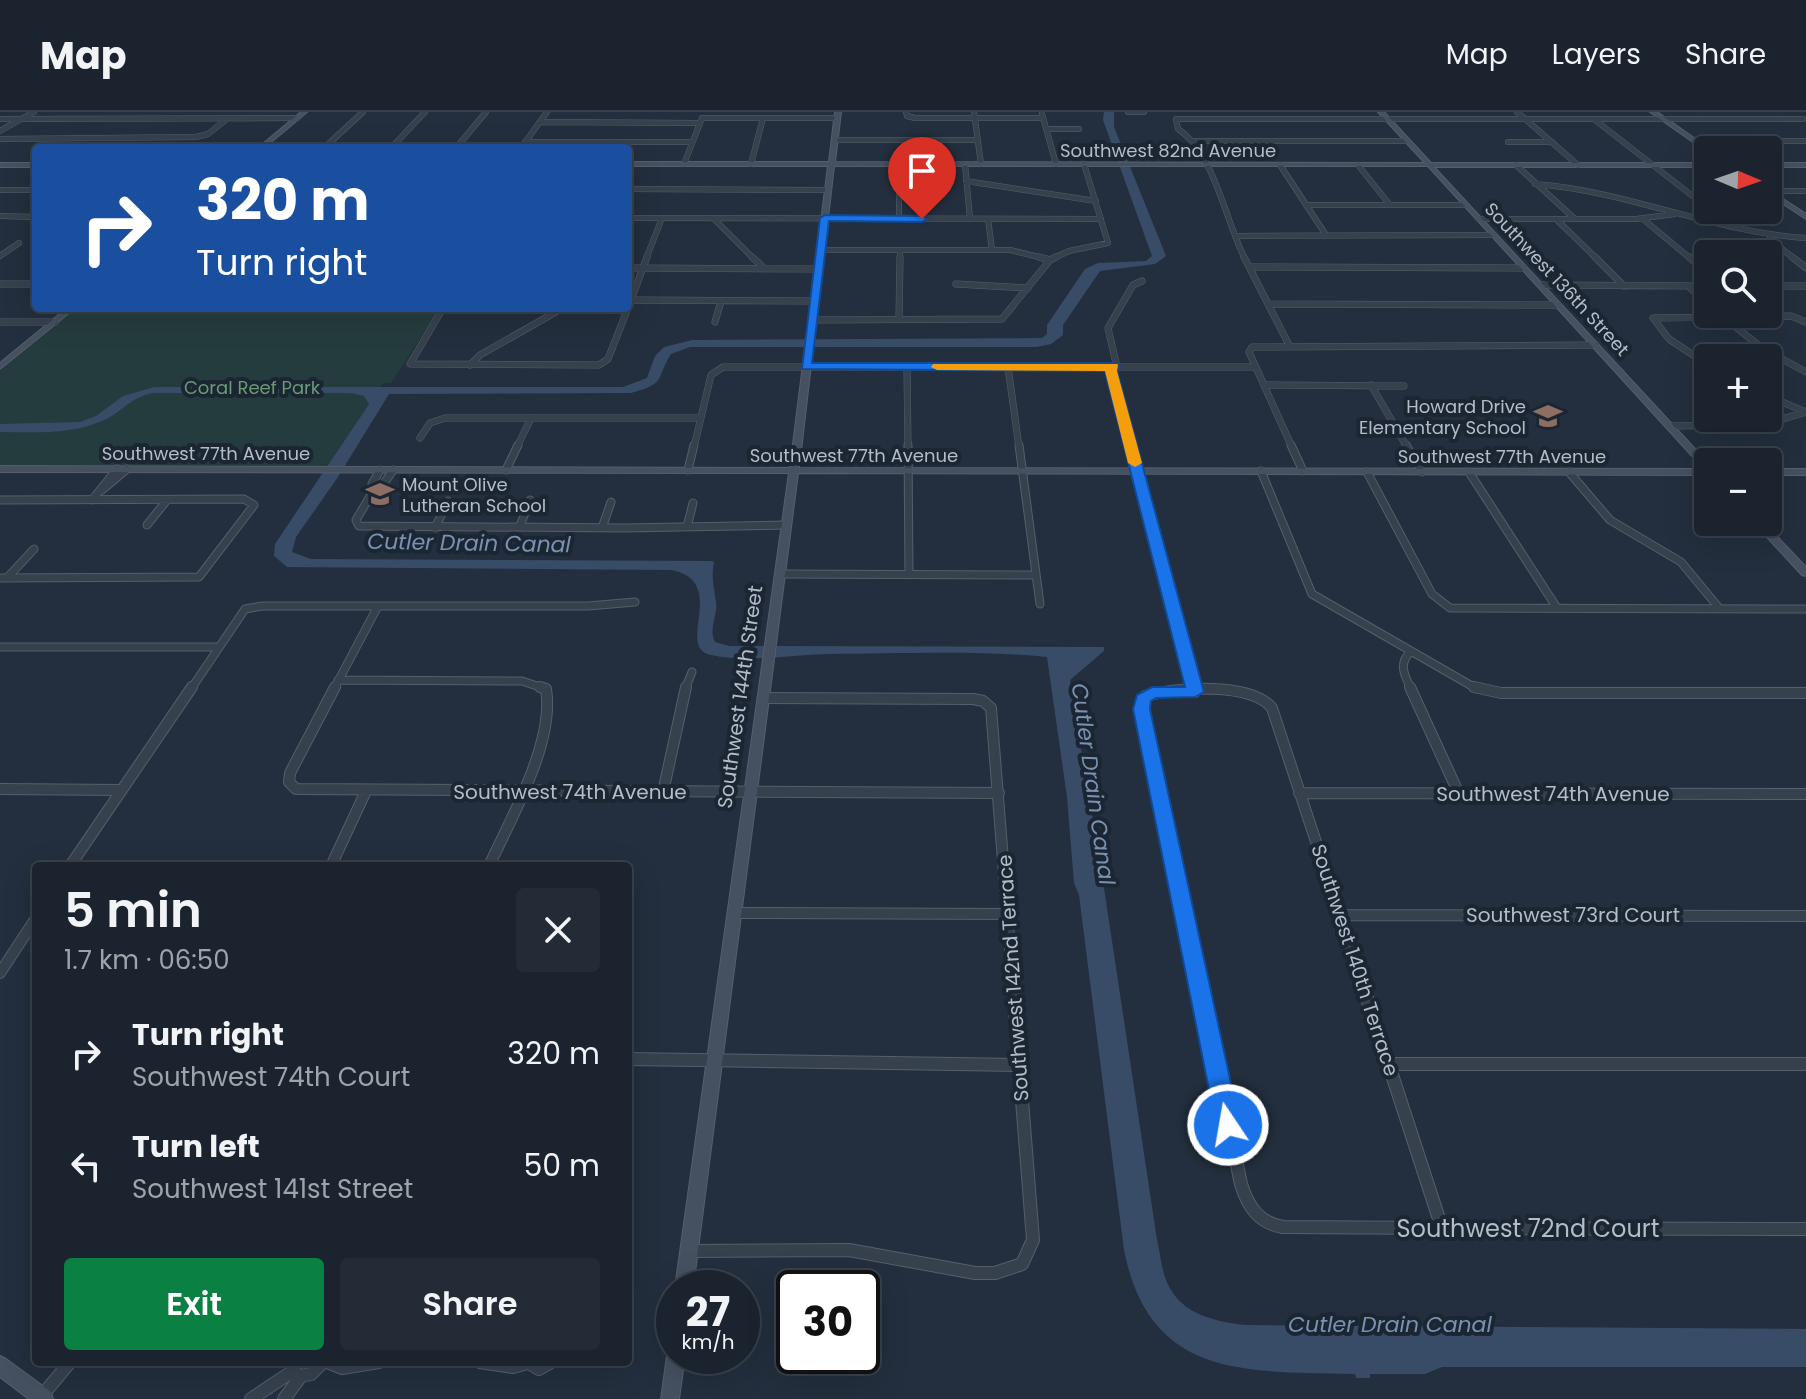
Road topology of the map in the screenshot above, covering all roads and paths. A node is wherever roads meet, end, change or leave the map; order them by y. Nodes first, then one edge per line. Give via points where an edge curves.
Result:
1 (34, 112) edge
2 (90, 112) edge
3 (148, 112) edge
4 (198, 112) edge
5 (304, 112) edge
6 (363, 112) edge
7 (425, 112) edge
8 (486, 112) edge
9 (547, 112) edge
10 (1128, 112) edge
11 (1144, 112) edge
12 (1206, 112) edge
13 (1381, 112) edge
14 (1517, 112) edge
15 (1653, 112) edge
16 (1721, 112) edge
17 (1789, 112) edge
18 (838, 115) edge
19 (907, 115) edge
20 (974, 115) edge
21 (1042, 115) edge
22 (702, 117) edge
23 (189, 118) junction
24 (228, 118) junction
25 (297, 118) junction
26 (763, 118) junction
27 (0, 119) edge
28 (21, 119) junction
29 (79, 119) junction
30 (138, 119) junction
31 (1210, 119) junction
32 (1387, 119) junction
33 (1526, 119) junction
34 (1594, 119) junction
35 (1663, 119) junction
36 (1732, 119) junction
37 (1804, 120) edge
38 (540, 122) junction
39 (1046, 129) junction
40 (1079, 129) dead end
41 (0, 131) edge
42 (0, 139) edge
43 (835, 140) junction
44 (978, 140) junction
45 (1694, 140) edge
46 (1192, 141) junction
47 (1407, 141) junction
48 (1782, 141) edge
49 (1806, 141) edge
50 (525, 142) joint
51 (692, 142) junction
52 (1508, 142) dead end
53 (1552, 142) junction
54 (266, 144) edge
55 (328, 144) edge
56 (395, 144) edge
57 (459, 144) edge
58 (632, 164) edge
59 (684, 164) junction
60 (751, 164) junction
61 (833, 164) junction
62 (899, 164) junction
63 (965, 164) junction
64 (981, 164) junction
65 (1056, 164) junction
66 (1084, 164) junction
67 (1205, 164) junction
68 (0, 165) edge
69 (32, 165) edge
70 (1280, 165) junction
71 (1358, 165) junction
72 (1429, 165) junction
73 (1516, 165) junction
74 (1578, 165) junction
75 (1652, 165) junction
76 (1694, 165) edge
77 (1782, 165) edge
78 (1806, 165) edge
79 (966, 181) junction
80 (1535, 184) junction
81 (632, 189) edge
82 (0, 190) edge
83 (32, 190) edge
84 (829, 190) junction
85 (1782, 191) edge
86 (1806, 191) edge
87 (1694, 197) edge
88 (1096, 201) junction
89 (1782, 201) edge
90 (1306, 205) junction
91 (1390, 205) junction
92 (1466, 205) junction
93 (1678, 213) junction
94 (0, 216) edge
95 (32, 217) edge
96 (1806, 217) edge
97 (632, 218) edge
98 (662, 218) junction
99 (825, 218) junction
100 (899, 218) junction
101 (714, 219) junction
102 (970, 219) junction
103 (988, 219) junction
104 (1101, 219) junction
105 (1479, 219) junction
106 (1556, 219) junction
107 (1575, 219) junction
108 (1643, 219) junction
109 (1725, 225) joint
110 (1326, 235) junction
111 (1494, 235) junction
112 (1237, 236) junction
113 (1770, 236) junction
114 (1806, 238) edge
115 (19, 243) dead end
116 (821, 250) junction
117 (900, 250) junction
118 (992, 250) junction
119 (0, 256) edge
120 (1050, 260) junction
121 (1694, 261) edge
122 (1250, 267) junction
123 (632, 268) edge
124 (643, 268) junction
125 (1524, 268) junction
126 (1806, 268) edge
127 (765, 269) junction
128 (819, 269) junction
129 (1142, 281) dead end
130 (0, 284) edge
131 (32, 284) edge
132 (956, 284) dead end
133 (1541, 285) junction
134 (1624, 286) junction
135 (1688, 286) junction
136 (1694, 286) edge
137 (1782, 286) edge
138 (1806, 286) edge
139 (1028, 288) junction
140 (1694, 291) edge
141 (632, 296) edge
142 (721, 301) junction
143 (814, 301) junction
144 (632, 304) edge
145 (1268, 304) junction
146 (1558, 305) junction
147 (66, 312) edge
148 (440, 312) edge
149 (556, 312) edge
150 (626, 312) edge
151 (1694, 316) edge
152 (1782, 317) edge
153 (812, 320) junction
154 (899, 320) junction
155 (0, 322) edge
156 (55, 322) junction
157 (715, 322) dead end
158 (1806, 322) edge
159 (1737, 328) edge
160 (1289, 345) junction
161 (1596, 345) junction
162 (1694, 355) edge
163 (0, 358) edge
164 (12, 358) junction
165 (470, 365) junction
166 (806, 366) junction
167 (0, 367) edge
168 (907, 367) junction
169 (1008, 367) junction
170 (1114, 367) junction
171 (1256, 367) junction
172 (1806, 372) edge
173 (1265, 385) junction
174 (1371, 385) junction
175 (1404, 386) dead end
176 (1782, 402) edge
177 (1806, 412) edge
178 (531, 418) junction
179 (701, 418) junction
180 (1670, 426) junction
181 (420, 438) dead end
182 (1694, 454) edge
183 (0, 469) edge
184 (122, 469) junction
185 (380, 470) junction
186 (393, 470) junction
187 (506, 470) junction
188 (688, 470) junction
189 (792, 470) junction
190 (1694, 470) edge
191 (908, 471) junction
192 (1023, 471) junction
193 (1137, 471) junction
194 (1261, 471) junction
195 (1303, 471) junction
196 (1367, 472) junction
197 (1422, 472) junction
198 (1469, 472) junction
199 (1569, 472) junction
200 (1782, 472) edge
201 (1806, 472) edge
202 (375, 488) junction
203 (0, 500) edge
204 (92, 500) junction
205 (167, 500) junction
206 (530, 500) dead end
207 (448, 501) dead end
208 (611, 502) dead end
209 (693, 503) dead end
210 (147, 525) dead end
211 (787, 525) junction
212 (520, 526) junction
213 (687, 527) junction
214 (435, 528) junction
215 (602, 528) junction
216 (1771, 536) edge
217 (34, 549) dead end
218 (1806, 573) edge
219 (779, 574) junction
220 (909, 575) junction
221 (1036, 575) junction
222 (3, 578) edge
223 (635, 602) dead end
224 (1040, 604) dead end
225 (378, 606) junction
226 (1557, 608) junction
227 (1719, 608) junction
228 (1806, 609) edge
229 (0, 647) edge
230 (216, 647) junction
231 (1411, 651) junction
232 (692, 672) dead end
233 (338, 680) junction
234 (1195, 692) junction
235 (1806, 693) edge
236 (763, 698) junction
237 (0, 789) edge
238 (121, 790) junction
239 (366, 791) junction
240 (523, 792) junction
241 (663, 792) junction
242 (749, 792) junction
243 (999, 793) junction
244 (1299, 793) junction
245 (1459, 794) junction
246 (1806, 794) edge
247 (73, 862) edge
248 (333, 862) edge
249 (491, 862) edge
250 (734, 913) junction
251 (1009, 914) junction
252 (1340, 915) junction
253 (1806, 916) edge
254 (32, 924) edge
255 (0, 973) edge
256 (632, 1059) edge
257 (714, 1060) junction
258 (1389, 1064) junction
259 (1806, 1064) edge
260 (1019, 1065) junction
261 (1442, 1228) junction
262 (1806, 1229) edge
263 (689, 1251) junction
264 (686, 1270) edge
265 (0, 1365) edge
266 (67, 1366) edge
267 (320, 1366) edge
268 (295, 1369) edge
269 (673, 1374) edge
270 (43, 1398) edge
271 (251, 1399) edge
272 (284, 1399) edge
273 (670, 1399) edge

1 - 28 street
2 - 29 street
3 - 30 street
4 - 23 street
5 - 25 street
6 - 55 street
7 - 56 street
8 - 57 street
9 - 38 street
10 - 11 street
12 - 31 street
13 - 32 street, Southwest 136th Street
14 - 33 street
15 - 35 street
16 - 36 street
17 - 37 street
18 - 26 street
18 - 43 street, Southwest 144th Street
19 - 20 street
20 - 21 street
20 - 44 street
21 - 39 street
22 - 26 street
22 - 38 street
22 - 51 street
23 - 24 street
23 - 30 street
24 - 25 street
24 - 42 street via 201,137
25 - 54 street
26 - 60 street
27 - 28 street
28 - 29 street
28 - 41 street
29 - 30 street
31 - 32 street
31 - 46 street via 1176,119 1178,129
32 - 33 street
32 - 47 street, Southwest 136th Street
33 - 34 street
33 - 53 street
34 - 35 street
34 - 75 street
35 - 36 street
35 - 45 street
36 - 37 street
38 - 50 street
39 - 40 street
39 - 65 street
43 - 44 street
43 - 61 street, Southwest 144th Street
44 - 64 street
46 - 47 street
46 - 67 street
47 - 72 street, Southwest 136th Street
48 - 49 street
50 - 51 street
51 - 59 street
52 - 53 street
53 - 74 street
58 - 59 street, Southwest 82nd Avenue
59 - 60 street, Southwest 82nd Avenue
60 - 61 street, Southwest 82nd Avenue
61 - 62 street, Southwest 82nd Avenue
61 - 84 street, Southwest 144th Street
62 - 63 street, Southwest 82nd Avenue
62 - 100 street
63 - 64 street, Southwest 82nd Avenue
63 - 79 street
64 - 65 street, Southwest 82nd Avenue
65 - 66 street, Southwest 82nd Avenue
66 - 67 street, Southwest 82nd Avenue
66 - 88 street
67 - 70 street, Southwest 82nd Avenue
67 - 112 street
68 - 69 street
70 - 71 street, Southwest 82nd Avenue
70 - 90 street
71 - 72 street, Southwest 82nd Avenue
71 - 91 street
72 - 73 street, Southwest 82nd Avenue
72 - 92 street, Southwest 136th Street
73 - 74 street, Southwest 82nd Avenue
73 - 80 street
74 - 75 street, Southwest 82nd Avenue
75 - 76 street, Southwest 82nd Avenue
75 - 87 street
77 - 78 street
79 - 88 street
79 - 102 street
80 - 93 street via 1591,189
80 - 107 street
81 - 84 street
82 - 83 street
84 - 99 street, Southwest 144th Street
85 - 86 street
88 - 104 street
89 - 96 street
90 - 91 street
90 - 110 street
91 - 92 street
92 - 105 street, Southwest 136th Street
93 - 108 street
93 - 109 street
94 - 95 street
97 - 98 street
98 - 101 street
98 - 124 street
99 - 100 street
99 - 101 street
99 - 116 street, Southwest 144th Street
100 - 102 street
101 - 127 street
102 - 103 street
103 - 104 street
103 - 118 street
104 - 120 street via 1106,245
105 - 106 street
105 - 111 street, Southwest 136th Street
106 - 107 street
106 - 134 street
107 - 108 street
108 - 121 street
109 - 113 street
110 - 111 street
110 - 112 street
111 - 125 street, Southwest 136th Street
112 - 122 street
113 - 114 street
113 - 126 street
115 - 119 street
116 - 117 street
116 - 128 street, Southwest 144th Street
117 - 118 street
117 - 154 street
118 - 120 street
120 - 139 street
122 - 125 street
122 - 145 street
123 - 124 street
124 - 127 street
124 - 141 street
125 - 133 street, Southwest 136th Street
127 - 128 street
128 - 143 street, Southwest 144th Street
129 - 170 street via 1133,285 1108,328
130 - 131 street
132 - 139 street
133 - 134 street
133 - 146 street, Southwest 136th Street
134 - 135 street
135 - 136 street
135 - 140 street
137 - 138 street
139 - 154 street via 1002,319
142 - 143 street
142 - 144 street
142 - 157 street
143 - 153 street, Southwest 144th Street
145 - 146 street
145 - 160 street
146 - 161 street, Southwest 136th Street
147 - 156 street
148 - 165 street via 409,361
149 - 165 street
150 - 165 street via 602,363
151 - 162 street via 1653,318 1669,338
152 - 158 street
153 - 154 street
153 - 166 street, Southwest 144th Street
155 - 156 street
156 - 164 street
159 - 172 street
160 - 161 street
160 - 171 street via 1250,348
161 - 180 street, Southwest 136th Street
163 - 164 street
164 - 167 street
166 - 168 street
166 - 179 street via 723,367 711,375
166 - 189 street, Southwest 144th Street
168 - 169 street
168 - 191 street
169 - 170 street
169 - 192 street
170 - 171 street
170 - 193 street
171 - 173 street
173 - 174 street
173 - 195 street
174 - 175 street
174 - 197 street
176 - 177 street
177 - 180 street via 1762,425
178 - 179 street
178 - 181 street via 450,417 433,421
178 - 187 street
179 - 188 street
180 - 182 street, Southwest 136th Street
183 - 184 street, Southwest 77th Avenue
184 - 185 street, Southwest 77th Avenue
184 - 204 street
185 - 186 street, Southwest 77th Avenue
185 - 202 street
186 - 187 street, Southwest 77th Avenue
186 - 202 street
187 - 188 street, Southwest 77th Avenue
188 - 189 street, Southwest 77th Avenue
189 - 191 street, Southwest 77th Avenue
189 - 211 street, Southwest 144th Street
190 - 199 street, Southwest 77th Avenue
191 - 192 street, Southwest 77th Avenue
191 - 220 street
192 - 193 street, Southwest 77th Avenue
192 - 221 street
193 - 194 street, Southwest 77th Avenue
193 - 234 street
194 - 195 street, Southwest 77th Avenue
194 - 231 street via 1309,591
195 - 196 street, Southwest 77th Avenue
196 - 197 street, Southwest 77th Avenue
196 - 226 street via 1429,588 1445,606
197 - 198 street, Southwest 77th Avenue
198 - 199 street, Southwest 77th Avenue
198 - 226 street
199 - 227 street via 1610,520 1681,562
200 - 201 street
202 - 214 street via 356,520 359,526
203 - 204 street
204 - 205 street
205 - 210 street
205 - 222 street via 254,506 199,577
206 - 212 street
207 - 214 street
208 - 215 street
209 - 213 street
211 - 213 street
211 - 219 street, Southwest 144th Street
212 - 214 street
212 - 215 street
213 - 215 street
216 - 218 street
217 - 222 street
219 - 220 street
219 - 236 street, Southwest 144th Street
220 - 221 street
221 - 224 street
223 - 225 street
225 - 230 street via 245,609
225 - 233 street
226 - 227 street
227 - 228 street
229 - 230 street
230 - 238 street
231 - 235 street via 1488,692
231 - 245 street via 1402,670
232 - 241 street
233 - 239 street, Southwest 74th Avenue via 289,782 303,790
233 - 240 street via 540,685 550,704
234 - 244 street, Southwest 140th Terrace via 1250,693 1269,704
234 - 261 street, Southwest 72nd Court via 1145,696 1142,709 1243,1192 1254,1213 1276,1226
236 - 242 street, Southwest 144th Street
236 - 243 street, Southwest 142nd Terrace via 983,701 993,716
237 - 238 street
238 - 247 street
239 - 240 street, Southwest 74th Avenue
239 - 248 street
240 - 241 street, Southwest 74th Avenue
240 - 249 street
241 - 242 street, Southwest 74th Avenue
242 - 243 street, Southwest 74th Avenue
242 - 250 street, Southwest 144th Street
243 - 251 street, Southwest 142nd Terrace
244 - 245 street, Southwest 74th Avenue
244 - 252 street, Southwest 140th Terrace
245 - 246 street, Southwest 74th Avenue
250 - 251 street
250 - 257 street, Southwest 144th Street
251 - 260 street, Southwest 142nd Terrace
252 - 253 street, Southwest 73rd Court
252 - 258 street, Southwest 140th Terrace
254 - 255 street
256 - 257 street
257 - 260 street
257 - 263 street, Southwest 144th Street
258 - 259 street
258 - 261 street, Southwest 140th Terrace
260 - 263 street, Southwest 142nd Terrace via 1034,1229 1028,1257 1014,1269 948,1268 852,1250
261 - 262 street, Southwest 72nd Court
263 - 264 street, Southwest 144th Street
265 - 270 street
266 - 270 street
267 - 268 street via 311,1374
268 - 271 street
268 - 272 street
269 - 273 street

